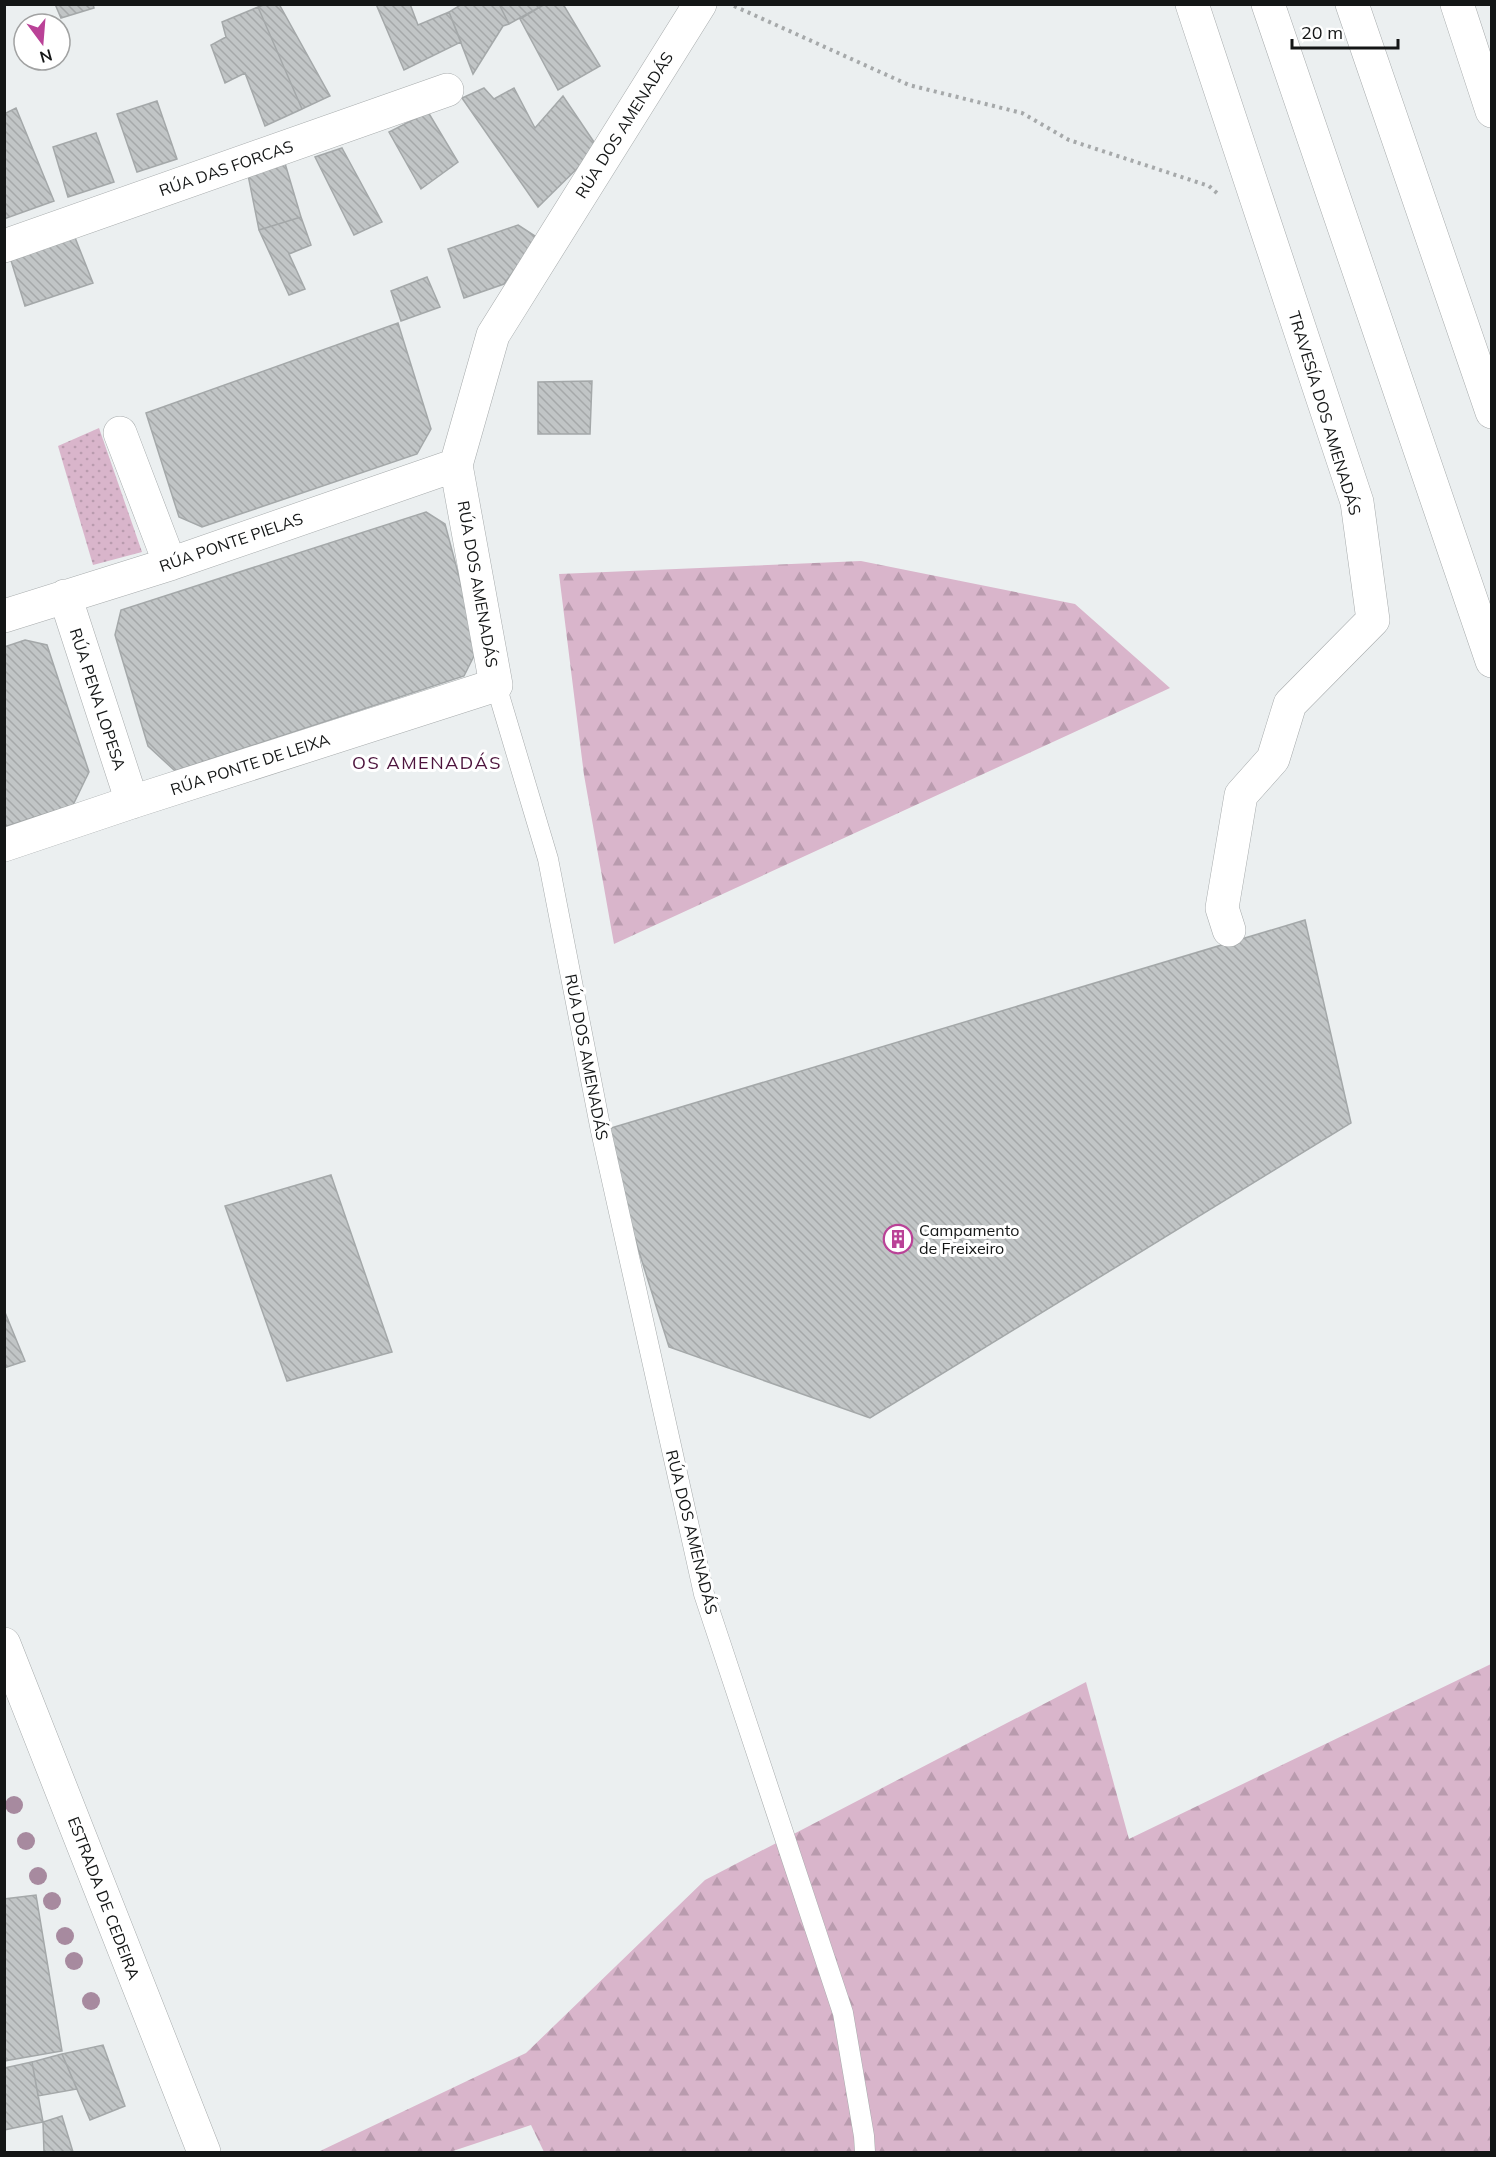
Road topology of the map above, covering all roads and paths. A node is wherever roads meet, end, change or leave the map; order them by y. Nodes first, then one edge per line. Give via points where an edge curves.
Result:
1 (700, 4) edge
2 (731, 4) edge
3 (1192, 4) edge
4 (1268, 4) edge
5 (1352, 4) edge
6 (1457, 4) edge
7 (447, 90) dead end
8 (1491, 111) edge
9 (1218, 193) dead end
10 (4, 246) edge
11 (1491, 412) edge
12 (120, 433) dead end
13 (456, 465) junction
14 (170, 564) junction
15 (65, 596) junction
16 (4, 616) edge
17 (1491, 661) edge
18 (496, 685) junction
19 (132, 802) junction
20 (4, 845) edge
21 (1229, 930) dead end
22 (4, 1644) edge
23 (204, 2152) edge
24 (865, 2152) edge

1 - 13 main road, RÚA DOS AMENADÁS via 493,335
2 - 9 path via 909,85 1022,113 1069,140 1209,186
3 - 21 main road, TRAVESÍA DOS AMENADÁS via 1357,502 1372,620 1290,704 1273,759 1241,795 1222,908
4 - 17 main road
5 - 11 main road
6 - 8 main road
7 - 10 main road, RÚA DAS FORCAS
12 - 14 main road
13 - 14 main road, RÚA PONTE PIELAS
13 - 18 main road, RÚA DOS AMENADÁS
14 - 15 main road, RÚA PONTE PIELAS
15 - 16 main road, RÚA PONTE PIELAS
15 - 19 main road, RÚA PENA LOPESA
18 - 19 main road, RÚA PONTE DE LEIXA
18 - 24 lane, RÚA DOS AMENADÁS via 548,859 601,1131 705,1594 843,2013
19 - 20 main road, RÚA PONTE DE LEIXA
22 - 23 main road, ESTRADA DE CEDEIRA

